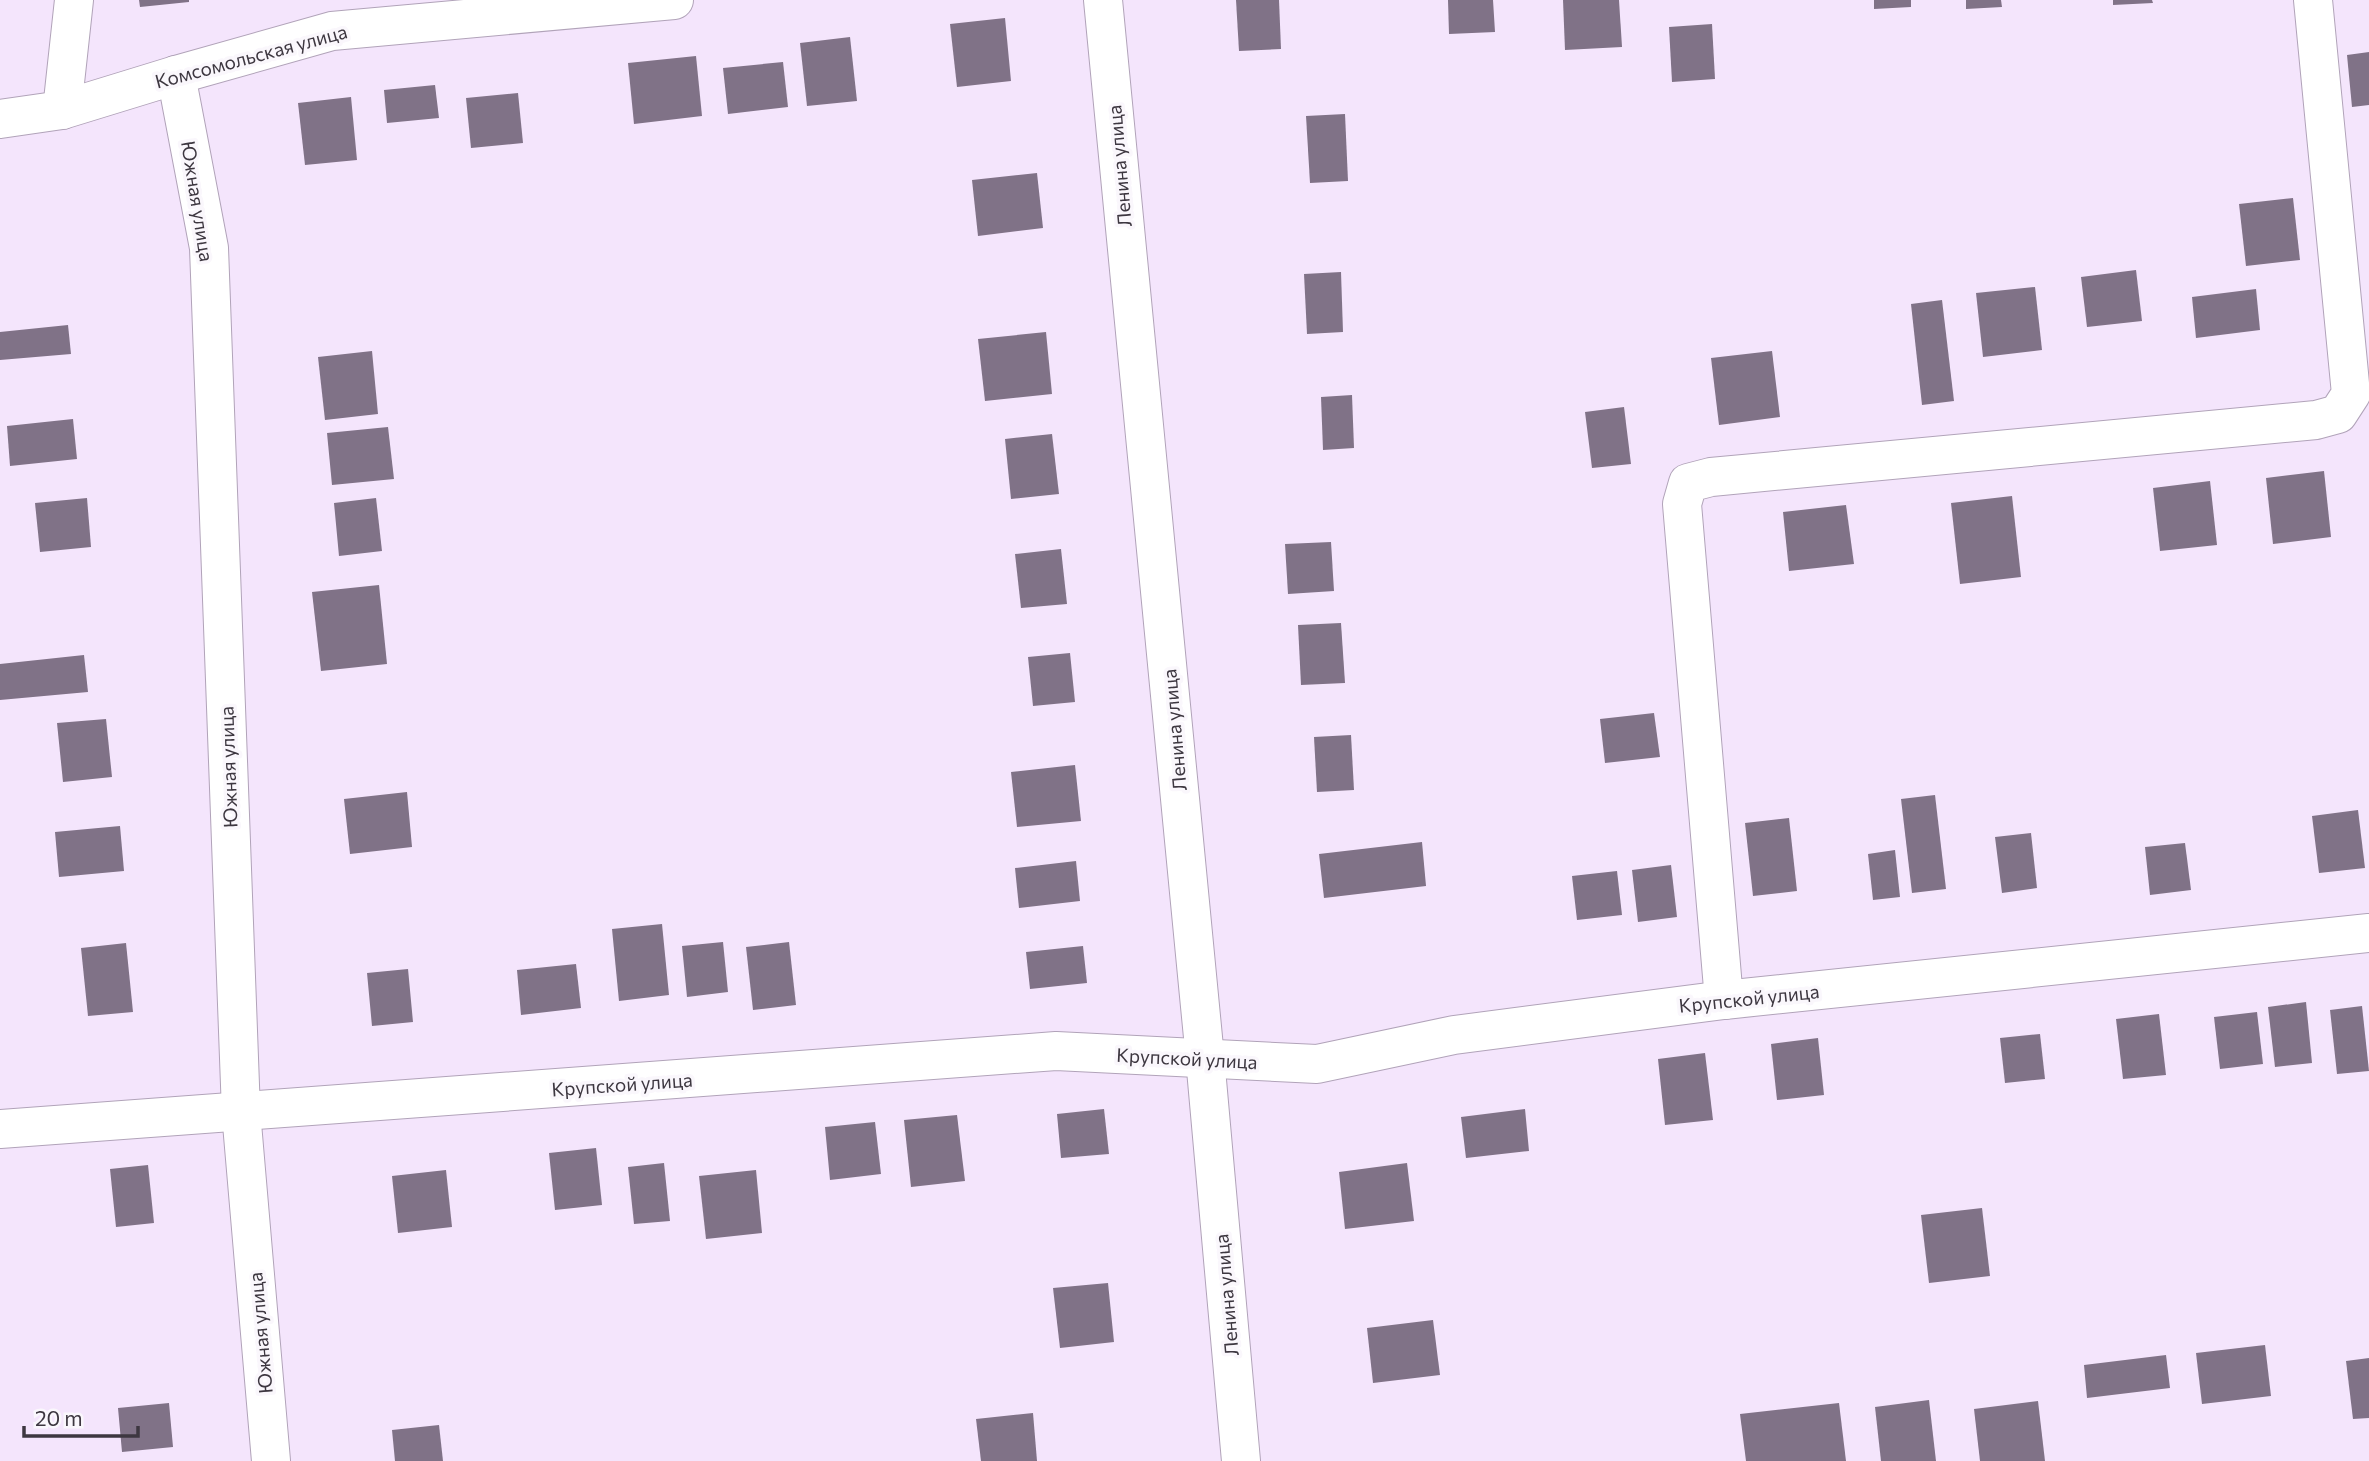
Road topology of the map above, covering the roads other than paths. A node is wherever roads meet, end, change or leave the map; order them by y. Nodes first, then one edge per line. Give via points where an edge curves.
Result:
1 (74, 0) edge
2 (674, 0) edge
3 (1103, 0) edge
4 (2314, 0) edge
5 (176, 75) junction
6 (62, 110) junction
7 (0, 119) edge
8 (2369, 933) edge
9 (1724, 1000) junction
10 (1205, 1058) junction
11 (241, 1112) junction
12 (0, 1129) edge
13 (271, 1461) edge
14 (1241, 1461) edge

1 - 6 street
2 - 5 street, Комсомольская улица via 332,31
3 - 10 street, Ленина улица
4 - 9 street via 2351,394 2338,414 2316,420 1688,483 1682,504
5 - 6 street, Комсомольская улица
5 - 11 street, Южная улица via 209,248
6 - 7 street, Комсомольская улица
8 - 9 street, Крупской улица
9 - 10 street, Крупской улица via 1454,1035 1317,1064
10 - 11 street, Крупской улица via 1056,1051
10 - 14 street, Ленина улица
11 - 12 street, Крупской улица
11 - 13 street, Южная улица

